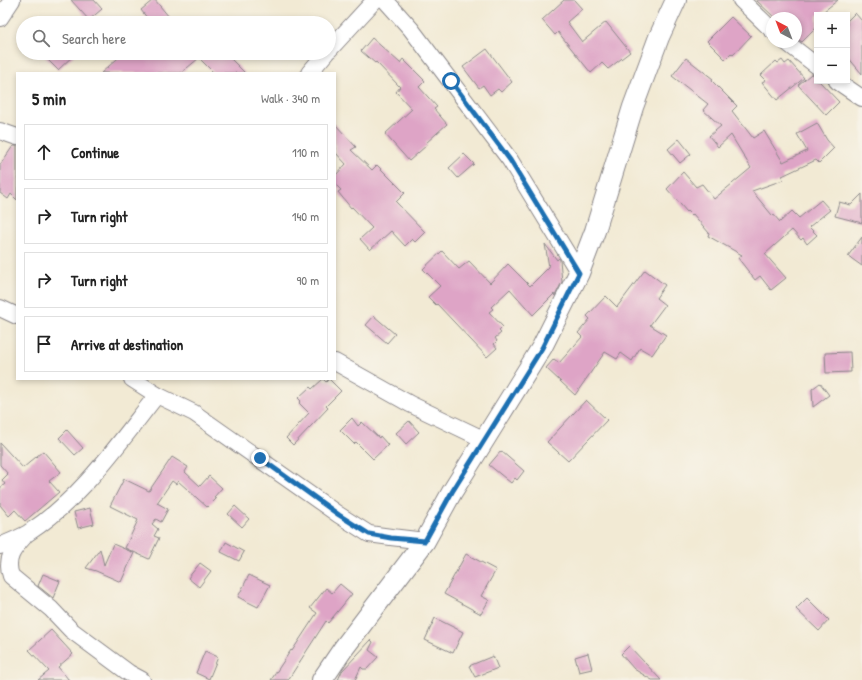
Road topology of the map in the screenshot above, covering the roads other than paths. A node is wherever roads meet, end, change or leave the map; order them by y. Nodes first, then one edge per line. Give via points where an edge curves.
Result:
1 (12, 0) edge
2 (375, 0) edge
3 (384, 0) edge
4 (676, 0) edge
5 (741, 0) edge
6 (0, 18) edge
7 (766, 24) edge
8 (336, 42) edge
9 (794, 48) edge
10 (320, 60) edge
11 (814, 64) edge
12 (310, 72) edge
13 (841, 84) edge
14 (862, 98) edge
15 (0, 131) edge
16 (16, 136) edge
17 (579, 273) junction
18 (0, 308) edge
19 (16, 316) edge
20 (336, 363) edge
21 (134, 380) edge
22 (157, 394) junction
23 (485, 440) junction
24 (27, 533) junction
25 (425, 541) junction
26 (0, 546) edge
27 (142, 680) edge
28 (322, 680) edge

1 - 6 street
2 - 8 street
3 - 17 street via 412,29 510,160
4 - 17 street via 633,106 595,231
5 - 7 street
9 - 11 street
10 - 12 street
13 - 14 street
15 - 16 street
17 - 23 street via 542,348
18 - 19 street
20 - 23 street via 410,404
21 - 22 street
22 - 24 street via 93,475 62,507
22 - 25 street via 194,413 369,534
23 - 25 street
24 - 26 street
24 - 27 street via 13,549 10,557 8,568 11,576 51,609 71,630
25 - 28 street via 342,649

